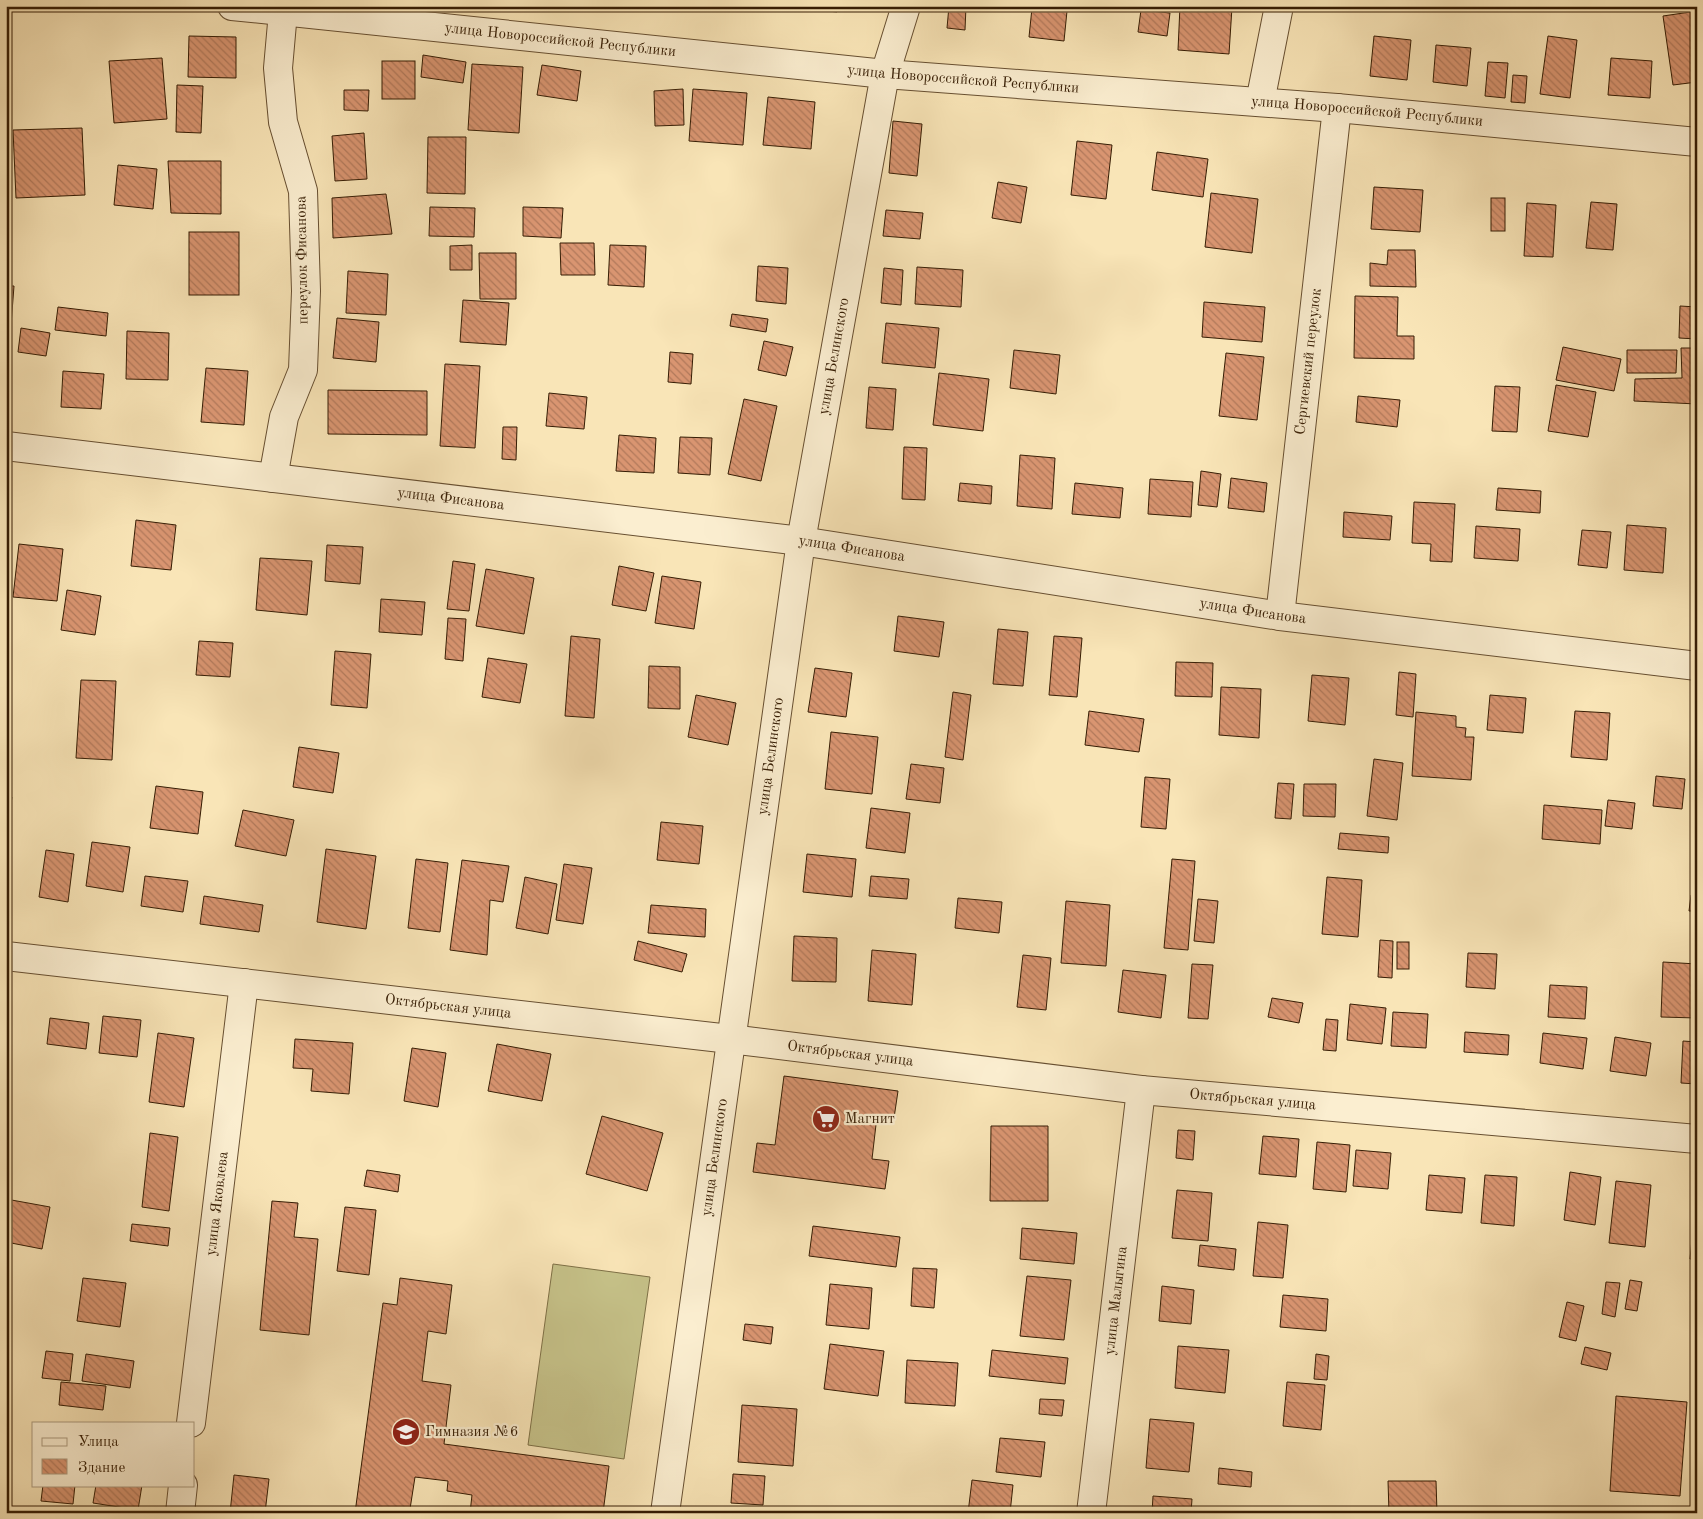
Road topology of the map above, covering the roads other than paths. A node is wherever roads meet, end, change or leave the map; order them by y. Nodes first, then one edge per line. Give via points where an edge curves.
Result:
1 (232, 6) edge
2 (906, 6) edge
3 (1279, 6) edge
4 (283, 12) junction
5 (885, 74) junction
6 (1260, 102) junction
7 (1337, 108) junction
8 (1697, 142) edge
9 (6, 446) edge
10 (273, 478) junction
11 (801, 541) junction
12 (1280, 616) junction
13 (1697, 666) edge
14 (6, 956) edge
15 (244, 983) junction
16 (730, 1039) junction
17 (1141, 1090) junction
18 (1697, 1139) edge
19 (191, 1422) edge
20 (183, 1486) edge
21 (180, 1513) edge
22 (665, 1513) edge
23 (1091, 1513) edge

1 - 4 street, улица Новороссийской Республики
2 - 5 street, улица Белинского
3 - 6 street
4 - 5 street, улица Новороссийской Республики
4 - 10 street, переулок Фисанова via 278,68 283,122 303,191 306,291 303,370 284,417
5 - 6 street, улица Новороссийской Республики
5 - 11 street, улица Белинского
6 - 7 street, улица Новороссийской Республики
7 - 8 street, улица Новороссийской Республики
7 - 12 street, Сергиевский переулок
9 - 10 street, улица Фисанова
10 - 11 street, улица Фисанова
11 - 12 street, улица Фисанова
11 - 16 street, улица Белинского
12 - 13 street, улица Фисанова
14 - 15 street, Октябрьская улица
15 - 16 street, Октябрьская улица
15 - 19 street, улица Яковлева
16 - 17 street, Октябрьская улица
16 - 22 street, улица Белинского
17 - 18 street, Октябрьская улица
17 - 23 street, улица Малыгина
20 - 21 street

